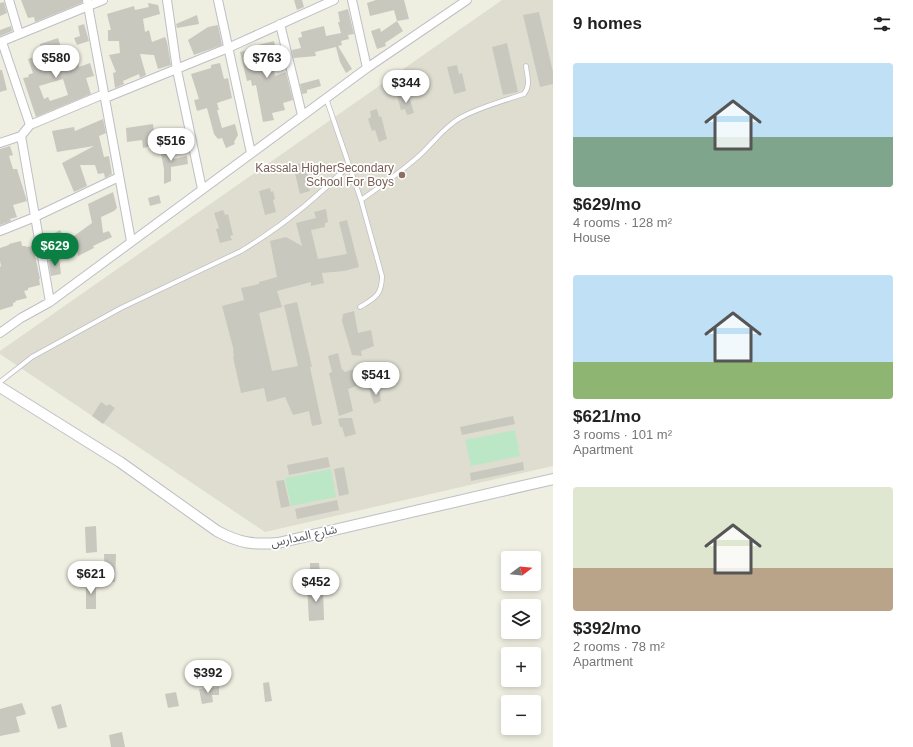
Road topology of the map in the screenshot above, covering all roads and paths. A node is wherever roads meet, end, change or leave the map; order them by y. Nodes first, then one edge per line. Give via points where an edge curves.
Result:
1 (10, 0) edge
2 (103, 0) edge
3 (167, 0) edge
4 (218, 0) edge
5 (334, 0) edge
6 (352, 0) edge
7 (453, 0) edge
8 (467, 0) edge
9 (87, 3) edge
10 (454, 9) junction
11 (280, 24) junction
12 (19, 34) junction
13 (1, 42) edge
14 (228, 48) junction
15 (526, 66) dead end
16 (367, 68) junction
17 (177, 70) junction
18 (104, 96) junction
19 (326, 98) junction
20 (302, 115) junction
21 (30, 125) junction
22 (21, 136) junction
23 (0, 143) edge
24 (251, 153) junction
25 (349, 165) junction
26 (119, 177) junction
27 (202, 189) junction
28 (361, 200) junction
29 (35, 217) junction
30 (0, 231) edge
31 (132, 241) junction
32 (50, 302) junction
33 (360, 307) dead end
34 (0, 333) edge
35 (0, 382) edge
36 (0, 387) edge
37 (553, 479) edge

1 - 12 street
2 - 9 street
3 - 17 street
4 - 14 street
5 - 11 street
6 - 16 street
7 - 10 street
8 - 10 street
9 - 12 street
9 - 18 street
10 - 16 street
11 - 14 street
11 - 20 street
12 - 13 street
13 - 21 street
14 - 17 street
14 - 24 street
15 - 28 lane via 529,83 524,94 483,108 450,125 421,154
16 - 19 street
17 - 18 street
17 - 27 street
18 - 21 street
18 - 26 street
19 - 20 street
19 - 25 lane
20 - 24 street
21 - 22 street
22 - 23 street
22 - 29 street
24 - 27 street
25 - 28 lane
25 - 35 lane via 305,206 258,241 121,308 32,357
26 - 29 street
26 - 31 street
27 - 31 street
28 - 33 lane via 382,276 382,287 372,300
29 - 30 street
29 - 32 street
31 - 32 street
32 - 34 street
36 - 37 street, شارع المدارس via 120,462 217,532 231,539 259,545 278,543

